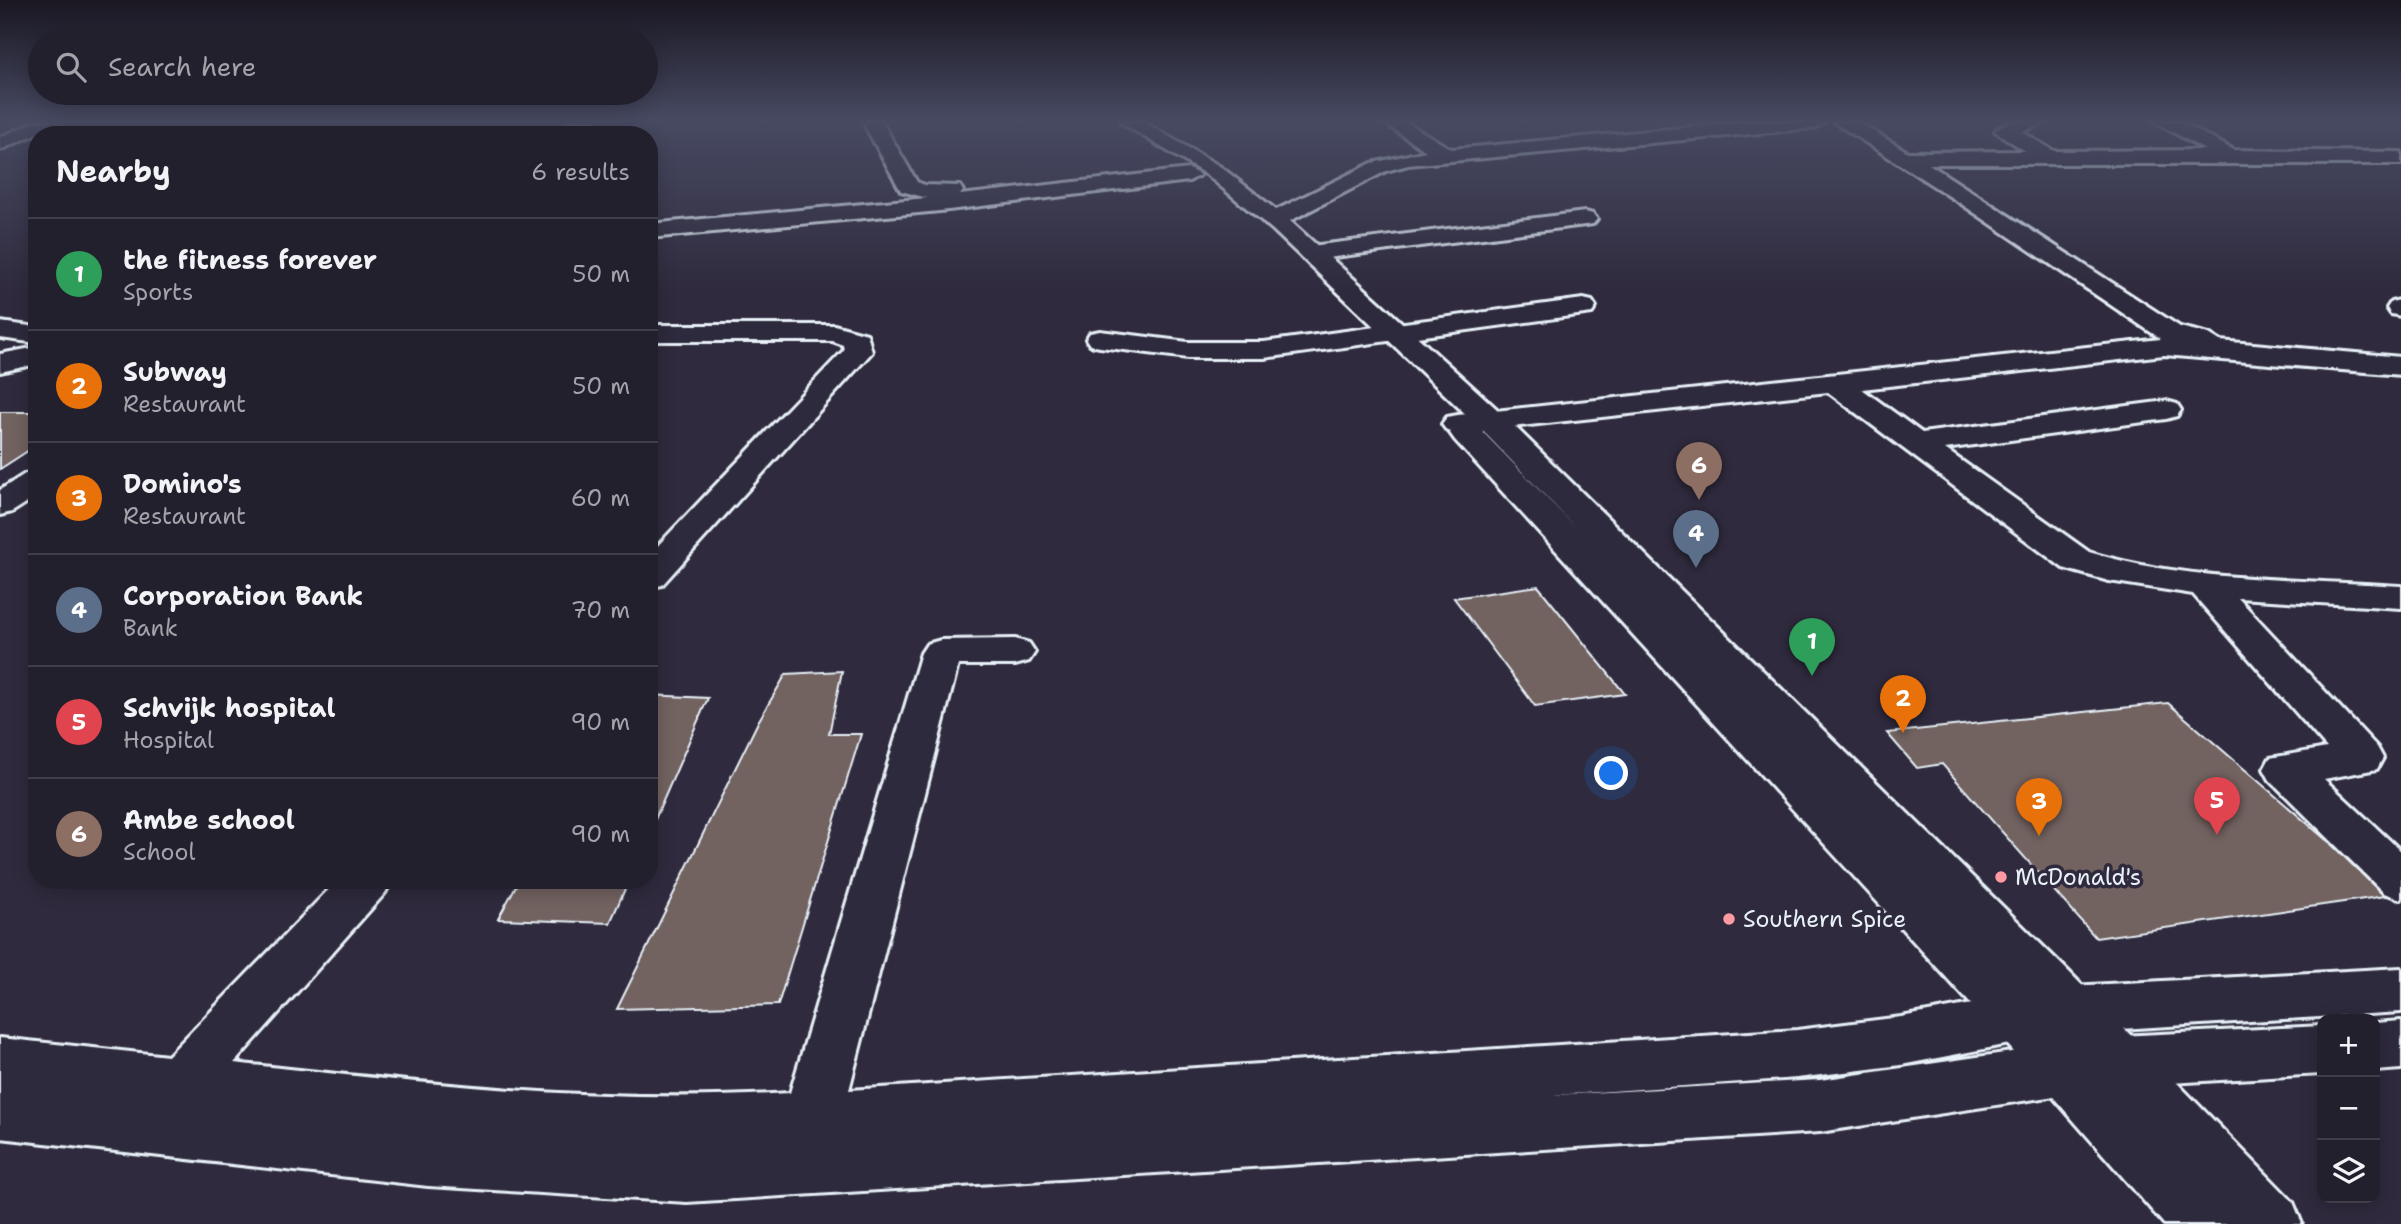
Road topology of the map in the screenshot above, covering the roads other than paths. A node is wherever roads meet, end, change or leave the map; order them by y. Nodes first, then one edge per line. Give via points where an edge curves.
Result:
1 (905, 179) edge
2 (1090, 179) edge
3 (1122, 179) edge
4 (1192, 179) edge
5 (1224, 179) edge
6 (1355, 179) edge
7 (1937, 179) edge
8 (1585, 219) dead end
9 (1275, 220) junction
10 (658, 230) edge
11 (1311, 253) junction
12 (1583, 307) dead end
13 (0, 330) edge
14 (658, 333) edge
15 (28, 334) edge
16 (1383, 336) junction
17 (1100, 339) dead end
18 (2167, 340) junction
19 (28, 357) edge
20 (0, 363) edge
21 (2401, 366) edge
22 (1833, 382) junction
23 (2166, 410) dead end
24 (1473, 421) junction
25 (1916, 443) junction
26 (28, 487) edge
27 (0, 505) edge
28 (28, 505) edge
29 (0, 522) edge
30 (658, 567) edge
31 (2205, 585) junction
32 (2386, 596) edge
33 (2401, 622) edge
34 (1015, 652) dead end
35 (2401, 880) edge
36 (360, 889) edge
37 (2401, 990) edge
38 (2071, 1009) junction
39 (2020, 1021) junction
40 (2401, 1045) edge
41 (2380, 1047) edge
42 (2317, 1050) edge
43 (2120, 1061) junction
44 (0, 1063) edge
45 (2061, 1068) junction
46 (180, 1083) junction
47 (0, 1112) edge
48 (812, 1119) junction
49 (2206, 1224) edge
50 (2271, 1224) edge

1 - 2 street via 922,192
3 - 10 street via 940,204
4 - 16 street
5 - 9 street
6 - 9 street
7 - 18 street
8 - 11 street
9 - 11 street
11 - 16 street
12 - 16 street
13 - 15 street
14 - 30 street via 834,333 857,340 859,346
16 - 17 street via 1237,352
16 - 24 street
18 - 21 street via 2196,353 2213,349
18 - 22 street
19 - 20 street
22 - 24 street
22 - 25 street
23 - 25 street
24 - 38 street
24 - 39 street
25 - 31 street via 2076,560 2109,570
26 - 27 street
28 - 29 street
31 - 32 street
31 - 35 street via 2361,758 2287,769
32 - 33 street
34 - 48 street via 941,653
36 - 46 street
37 - 38 street
38 - 39 street
38 - 43 street
39 - 45 street
39 - 48 street via 1797,1054
40 - 41 street
42 - 43 street
43 - 45 street
43 - 50 street
44 - 46 street
45 - 47 street via 1820,1106 687,1174 392,1156
45 - 49 street
46 - 48 street via 452,1113 568,1120 701,1126

